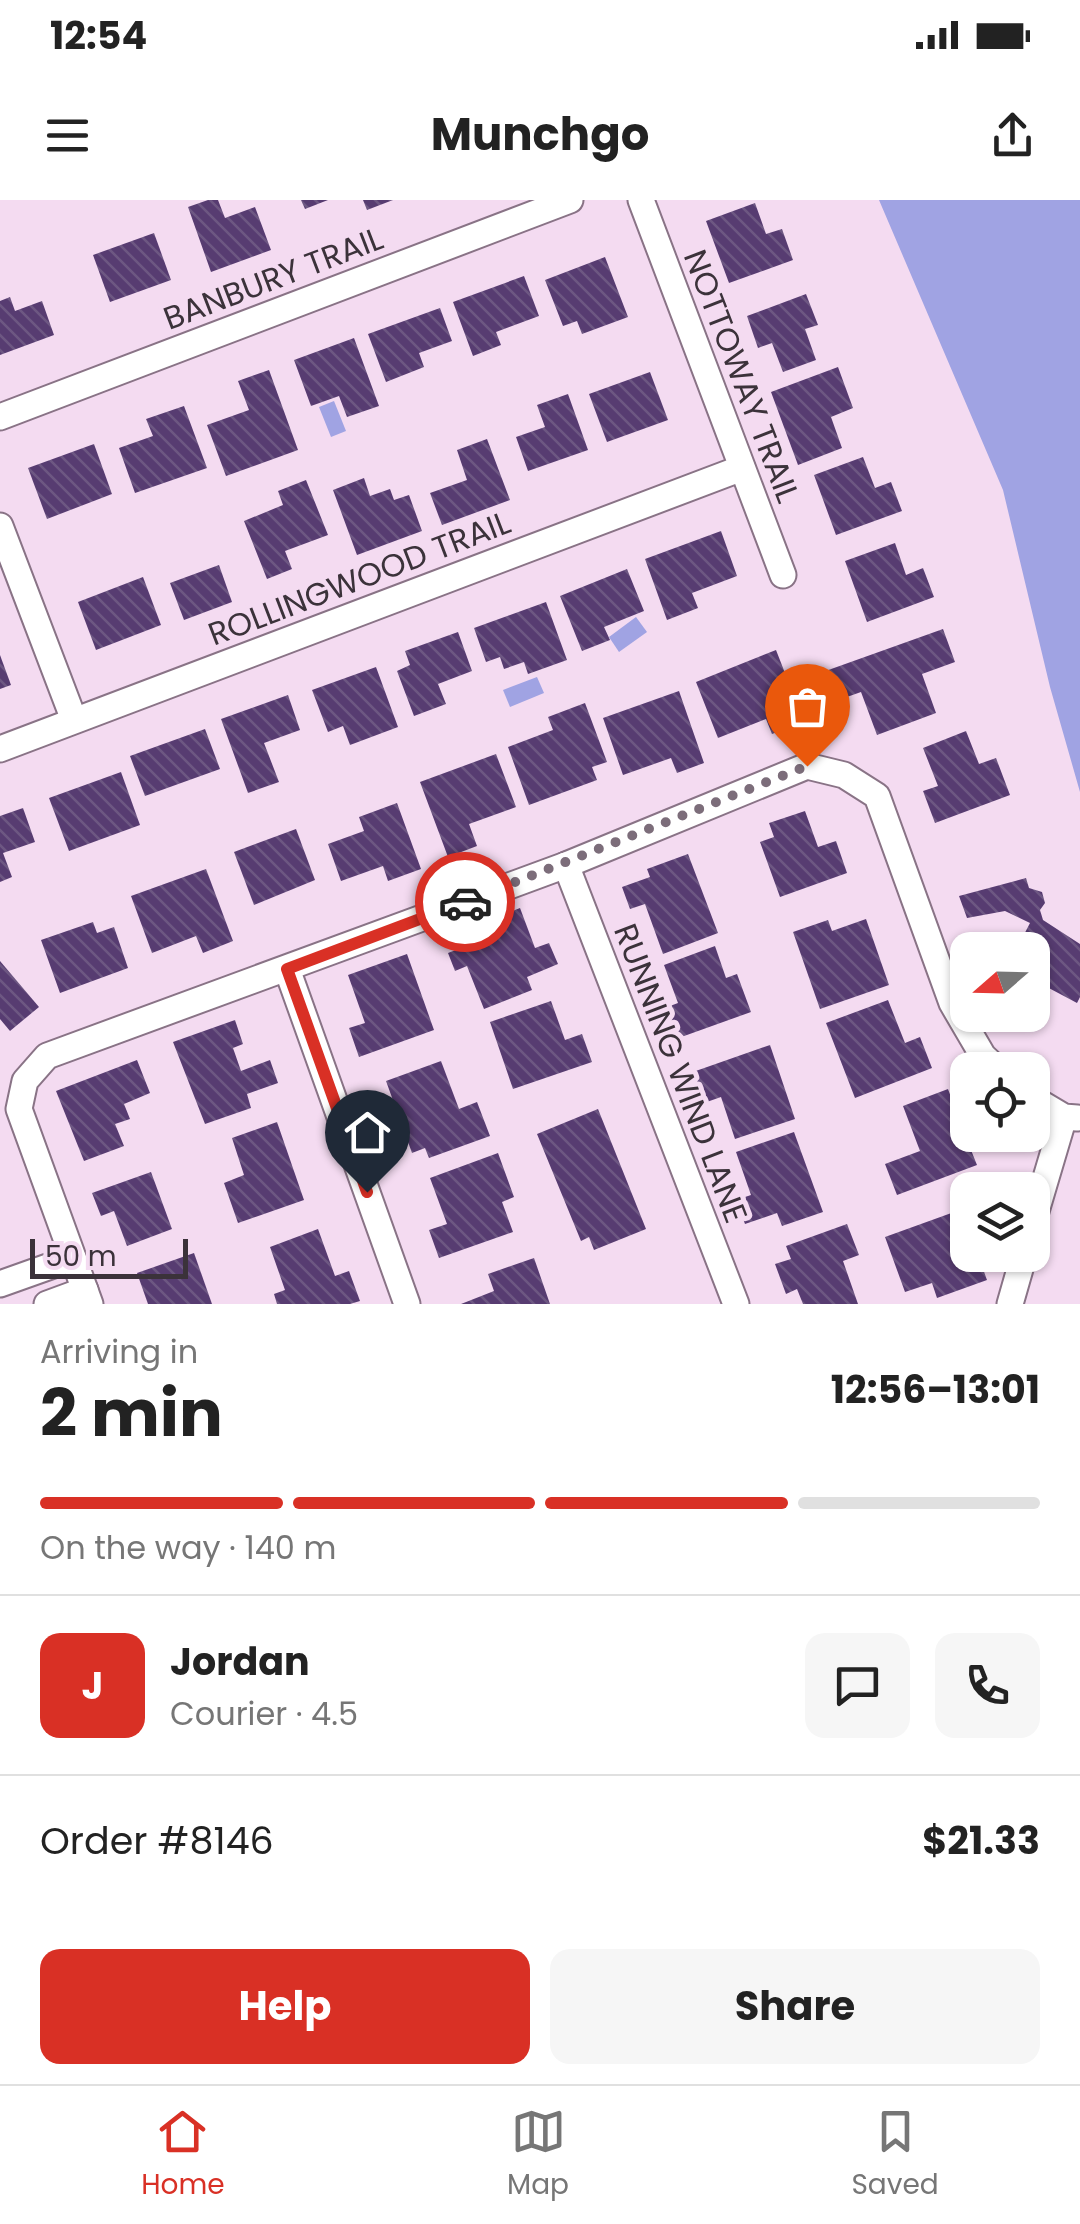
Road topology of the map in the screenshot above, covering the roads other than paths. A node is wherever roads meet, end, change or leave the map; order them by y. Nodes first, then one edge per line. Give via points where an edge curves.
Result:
1 (570, 200) edge
2 (641, 200) edge
3 (0, 417) edge
4 (742, 468) junction
5 (0, 526) edge
6 (783, 575) dead end
7 (74, 720) junction
8 (0, 749) edge
9 (566, 865) junction
10 (287, 969) junction
11 (981, 1052) edge
12 (1072, 1118) edge
13 (1050, 1177) edge
14 (73, 1258) junction
15 (1019, 1272) edge
16 (0, 1284) edge
17 (87, 1297) edge
18 (47, 1304) edge
19 (407, 1304) edge
20 (736, 1304) edge
21 (1010, 1304) edge

1 - 3 street, BANBURY TRAIL
2 - 4 street, NOTTOWAY TRAIL
4 - 6 street, NOTTOWAY TRAIL
4 - 7 street, ROLLINGWOOD TRAIL
5 - 7 street
7 - 8 street, ROLLINGWOOD TRAIL
9 - 10 street
9 - 11 street via 807,766 844,774 877,796 952,1003
9 - 20 street, RUNNING WIND LANE
10 - 14 street via 47,1056 25,1081 19,1109
10 - 19 street
12 - 13 street
14 - 16 street
14 - 17 street
15 - 21 street
17 - 18 street

